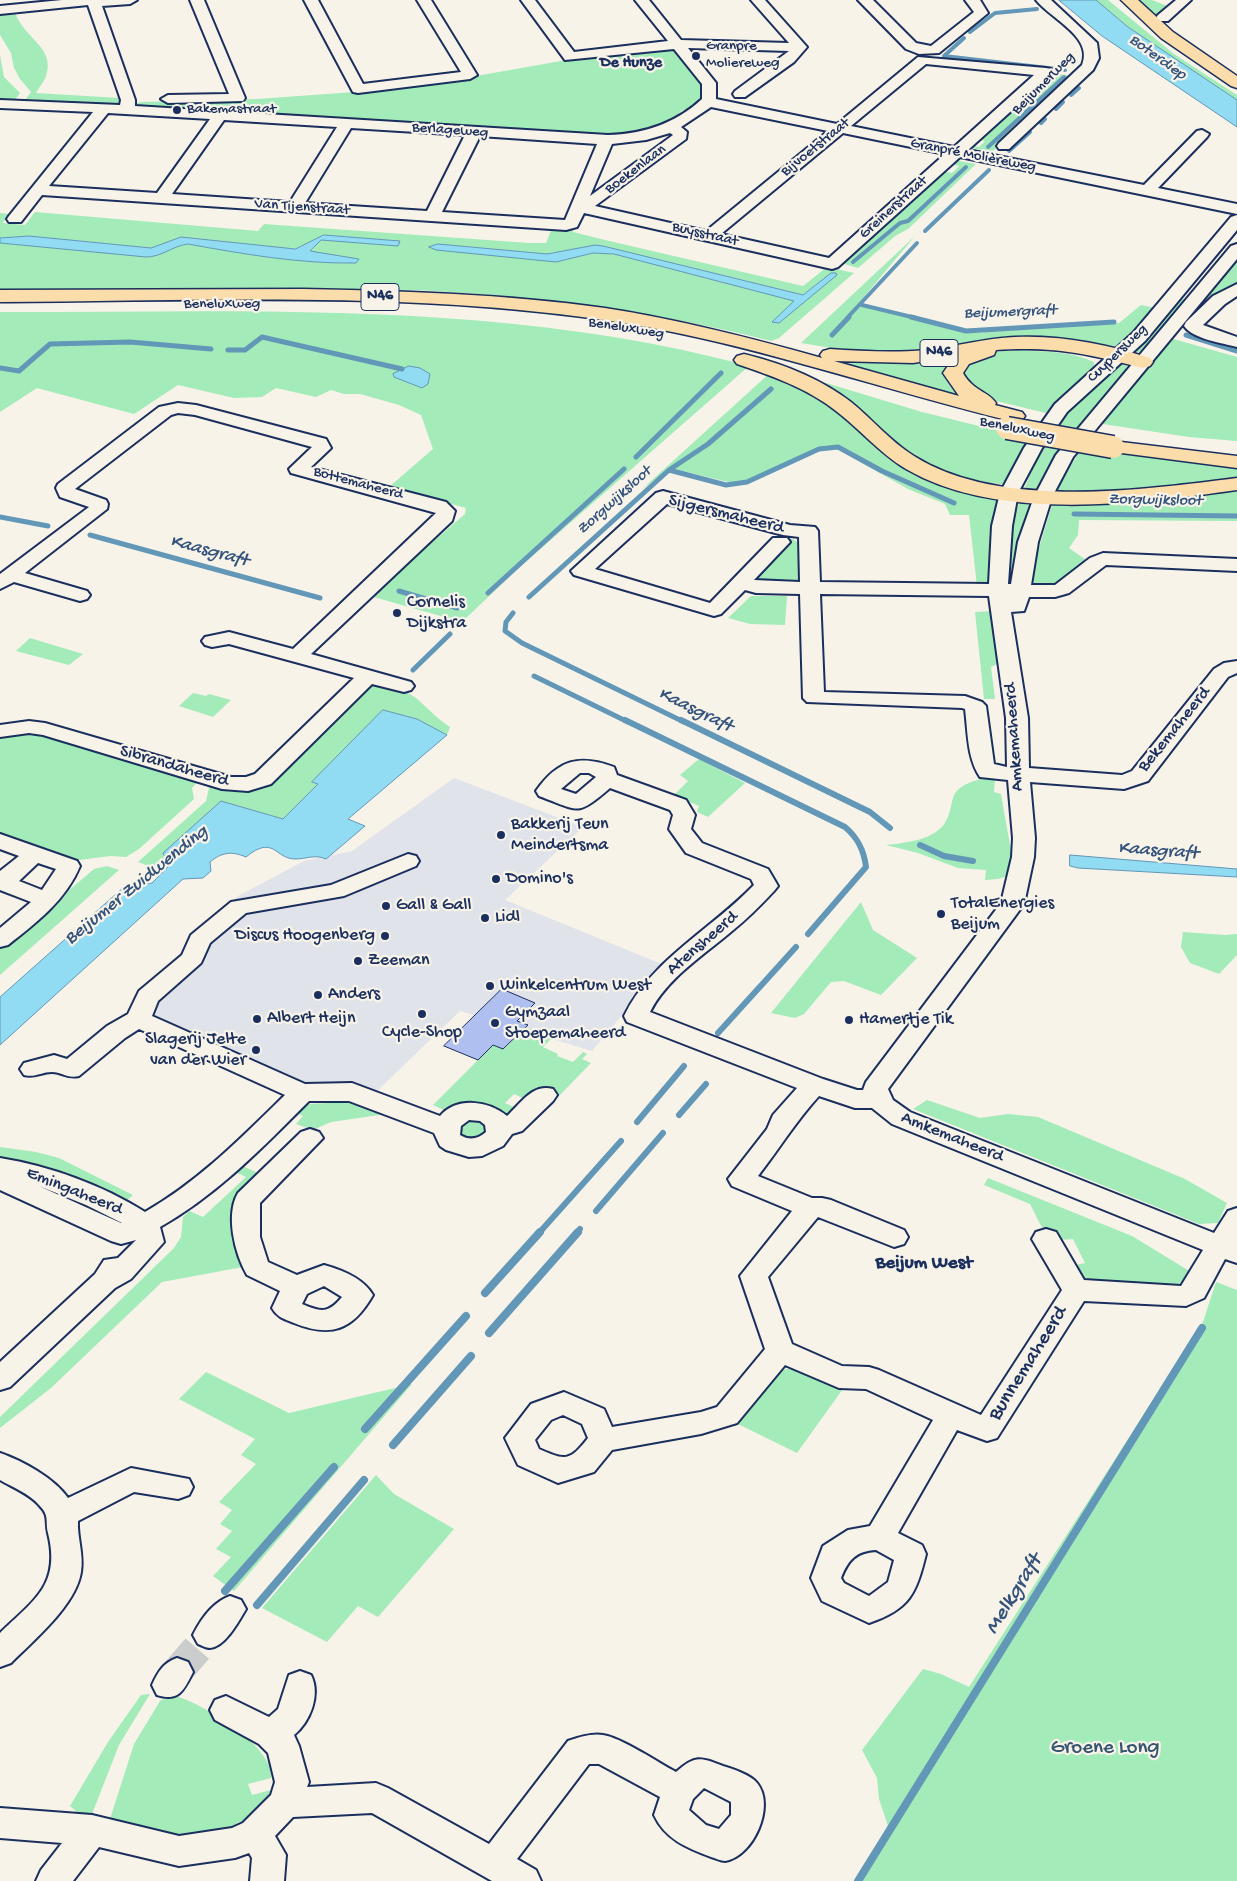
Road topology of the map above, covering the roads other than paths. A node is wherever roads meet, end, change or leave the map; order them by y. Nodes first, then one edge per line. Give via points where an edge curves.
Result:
1 (130, 0) edge
2 (197, 0) edge
3 (311, 0) edge
4 (424, 0) edge
5 (528, 0) edge
6 (642, 0) edge
7 (758, 0) edge
8 (866, 0) edge
9 (972, 0) edge
10 (1043, 0) edge
11 (1129, 0) edge
12 (1162, 0) edge
13 (94, 1) edge
14 (1182, 2) edge
15 (0, 10) edge
16 (1164, 18) dead end
17 (678, 44) junction
18 (800, 47) junction
19 (925, 56) junction
20 (1237, 83) edge
21 (740, 94) dead end
22 (0, 100) edge
23 (709, 102) junction
24 (0, 104) edge
25 (128, 105) junction
26 (55, 106) junction
27 (104, 108) junction
28 (220, 116) junction
29 (346, 124) junction
30 (672, 128) junction
31 (839, 129) junction
32 (474, 133) junction
33 (1202, 134) dead end
34 (606, 140) junction
35 (1004, 146) dead end
36 (957, 152) junction
37 (39, 190) junction
38 (1147, 191) junction
39 (161, 198) junction
40 (295, 207) junction
41 (579, 207) junction
42 (1237, 209) edge
43 (432, 217) junction
44 (15, 219) dead end
45 (1237, 220) edge
46 (566, 225) joint
47 (709, 236) junction
48 (1215, 247) junction
49 (1236, 251) edge
50 (832, 264) joint
51 (1237, 289) edge
52 (0, 296) edge
53 (0, 306) edge
54 (690, 340) junction
55 (1237, 342) edge
56 (756, 346) junction
57 (1118, 357) junction
58 (1142, 362) junction
59 (1011, 422) junction
60 (1117, 442) junction
61 (1237, 449) edge
62 (1237, 462) edge
63 (1237, 484) edge
64 (1009, 493) junction
65 (1043, 497) junction
66 (780, 542) dead end
67 (1237, 565) edge
68 (5, 579) edge
69 (741, 582) junction
70 (809, 587) junction
71 (998, 591) junction
72 (1019, 591) junction
73 (80, 595) dead end
74 (212, 641) dead end
75 (298, 655) junction
76 (1009, 656) junction
77 (1237, 667) edge
78 (369, 675) junction
79 (404, 686) dead end
80 (0, 731) edge
81 (1018, 773) junction
82 (607, 779) dead end
83 (0, 841) edge
84 (35, 854) junction
85 (408, 861) dead end
86 (45, 899) junction
87 (0, 940) edge
88 (138, 1019) junction
89 (33, 1069) dead end
90 (814, 1085) junction
91 (302, 1093) junction
92 (544, 1095) dead end
93 (877, 1099) junction
94 (310, 1138) dead end
95 (236, 1158) junction
96 (0, 1166) edge
97 (274, 1174) junction
98 (0, 1179) edge
99 (810, 1208) junction
100 (1237, 1218) edge
101 (146, 1225) junction
102 (121, 1234) junction
103 (894, 1237) dead end
104 (1046, 1239) dead end
105 (1228, 1249) edge
106 (105, 1280) junction
107 (296, 1287) dead end
108 (1076, 1290) junction
109 (780, 1351) junction
110 (0, 1379) edge
111 (951, 1415) junction
112 (603, 1440) dead end
113 (0, 1465) edge
114 (178, 1487) dead end
115 (62, 1516) junction
116 (879, 1538) dead end
117 (230, 1609) dead end
118 (209, 1634) tunnel mouth
119 (0, 1654) edge
120 (300, 1684) dead end
121 (226, 1710) dead end
122 (271, 1734) junction
123 (679, 1791) dead end
124 (285, 1803) junction
125 (0, 1823) edge
126 (92, 1830) junction
127 (255, 1834) junction
128 (494, 1864) junction
129 (54, 1881) edge
130 (267, 1881) edge
131 (524, 1881) edge

1 - 13 street
2 - 25 street via 238,98
3 - 4 street via 358,89 470,74
5 - 17 street via 570,57
6 - 17 street
7 - 18 street
8 - 19 street
9 - 19 street, Bijvoetstraat via 980,7 981,13
10 - 35 street, Beijumerweg via 1090,43 1092,58 1080,76
11 - 20 main road via 1167,35
12 - 14 street
13 - 15 street
13 - 25 street
14 - 16 street
17 - 18 street
17 - 23 street via 709,83 712,94
18 - 21 street via 789,59
19 - 31 street, Bijvoetstraat
19 - 36 street, Greinerstraat via 1046,72
22 - 26 street, Berlageweg
23 - 30 street, Berlageweg
23 - 31 street, Granpré Molièreweg
24 - 26 street, Berlageweg
25 - 27 street, Berlageweg
25 - 28 street, Berlageweg
26 - 27 street, Berlageweg
27 - 37 street
28 - 29 street, Berlageweg
28 - 39 street
29 - 32 street, Berlageweg
29 - 40 street
30 - 34 street, Berlageweg via 651,135
30 - 41 street, Boekenlaan via 681,136 596,200
31 - 36 street, Granpré Molièreweg
31 - 47 street, Bijvoetstraat
32 - 34 street, Berlageweg
32 - 43 street
33 - 38 street
34 - 41 street, Boekenlaan
36 - 38 street, Granpré Molièreweg
36 - 50 street, Greinerstraat
37 - 39 street, Van Tijenstraat
37 - 44 street
38 - 42 street, Granpré Molièreweg
39 - 40 street, Van Tijenstraat
40 - 43 street, Van Tijenstraat
41 - 46 street, Boekenlaan via 571,224
41 - 47 street, Buysstraat
43 - 46 street, Van Tijenstraat
45 - 48 street, Cuypersweg
47 - 50 street, Buysstraat
48 - 49 street
48 - 57 street, Cuypersweg
49 - 58 street, Cuypersweg
51 - 55 street via 1219,300 1192,326
52 - 56 main road, Beneluxweg / N46 via 451,299 605,314 707,333
53 - 54 main road, Beneluxweg / N46 via 452,308 540,316
54 - 59 main road, Beneluxweg / N46 via 946,413
54 - 64 main road, N46 via 814,388 843,406 898,456 917,467 942,478
56 - 57 main road, N46 via 858,357 926,356 1020,343 1074,347
56 - 59 main road, Beneluxweg / N46 via 964,405
57 - 58 main road, N46
57 - 59 main road, N46 via 1019,348 977,353 962,360 953,373 959,386
57 - 64 street, Cuypersweg via 1061,408 1033,448
58 - 65 street, Cuypersweg via 1065,455
59 - 60 main road, Beneluxweg / N46, bridge
60 - 61 main road, Beneluxweg / N46
60 - 62 main road, Beneluxweg / N46
63 - 65 main road, N46 via 1154,494
64 - 65 main road, N46
64 - 71 street, Amkemaheerd via 1002,526
65 - 72 street, Amkemaheerd via 1028,542
66 - 69 street, Sijgersmaheerd
67 - 72 street via 1103,559 1094,563 1066,589
68 - 73 street
68 - 75 street, Bottemaheerd via 98,509 99,504 67,493 65,488 165,411 178,408 196,410 320,443 322,448 298,469 439,506 446,511 445,517
69 - 70 street via 756,587
69 - 70 street, Sijgersmaheerd via 714,610 582,571 663,497 790,531 808,531
70 - 71 street
70 - 81 street, Sijgersmaheerd via 814,698 965,702 975,706 983,764 988,772
71 - 72 street
71 - 76 street, Amkemaheerd
72 - 76 street, Amkemaheerd
74 - 75 street via 229,638
75 - 78 street
76 - 81 street, Amkemaheerd via 1017,718
77 - 81 street, Bekemaheerd via 1221,673 1140,776 1124,782
78 - 79 street
78 - 80 street, Sibrandaheerd via 263,779 248,784 230,784 45,729 29,727
81 - 93 street, Amkemaheerd via 1023,857 1012,904 891,1064 875,1088
82 - 90 street, Atensheerd via 678,805 684,815 680,829 694,848 760,874 766,886 736,917 682,960 640,1004 636,1016
83 - 84 street
84 - 86 street via 69,866 65,880
84 - 86 street via 7,877 7,885
85 - 88 street via 336,891 239,907 199,940 193,958 148,997
86 - 87 street
88 - 89 street via 116,1032 70,1070 54,1063
88 - 91 street
90 - 93 street, Atensheerd via 856,1099
90 - 99 street via 782,1122 779,1131 741,1179
91 - 92 street via 352,1092 446,1128 455,1116 471,1111 494,1117 500,1128 513,1125
91 - 95 street
93 - 105 street, Amkemaheerd via 885,1109 901,1118
94 - 97 street
95 - 97 street
95 - 101 street via 196,1194
96 - 101 street, Emingaheerd via 89,1195
97 - 107 street via 247,1200 246,1237 257,1268
98 - 102 street, Emingaheerd
99 - 103 street via 822,1207
99 - 109 street via 754,1276
100 - 105 street, Bunnemaheerd
101 - 102 street, Emingaheerd
101 - 106 street, Emingaheerd via 150,1242 121,1272
102 - 106 street, Emingaheerd via 118,1261
104 - 108 street, Bunnemaheerd
105 - 108 street, Bunnemaheerd via 1194,1291 1186,1296
106 - 110 street, Emingaheerd
108 - 111 street, Bunnemaheerd via 987,1430
109 - 111 street, Bunnemaheerd via 839,1377 869,1378
109 - 112 street via 727,1415 701,1423
111 - 116 street
113 - 115 street via 49,1495
114 - 115 street via 131,1480
115 - 119 street via 67,1547 66,1574 52,1602
117 - 118 street
120 - 122 street via 293,1717
121 - 122 street
122 - 124 street via 283,1746 292,1782
123 - 128 street via 603,1749 580,1751
124 - 127 street
124 - 128 street via 376,1798
125 - 126 street
126 - 127 street via 179,1851 235,1843
126 - 129 street
127 - 130 street via 269,1856
128 - 131 street

